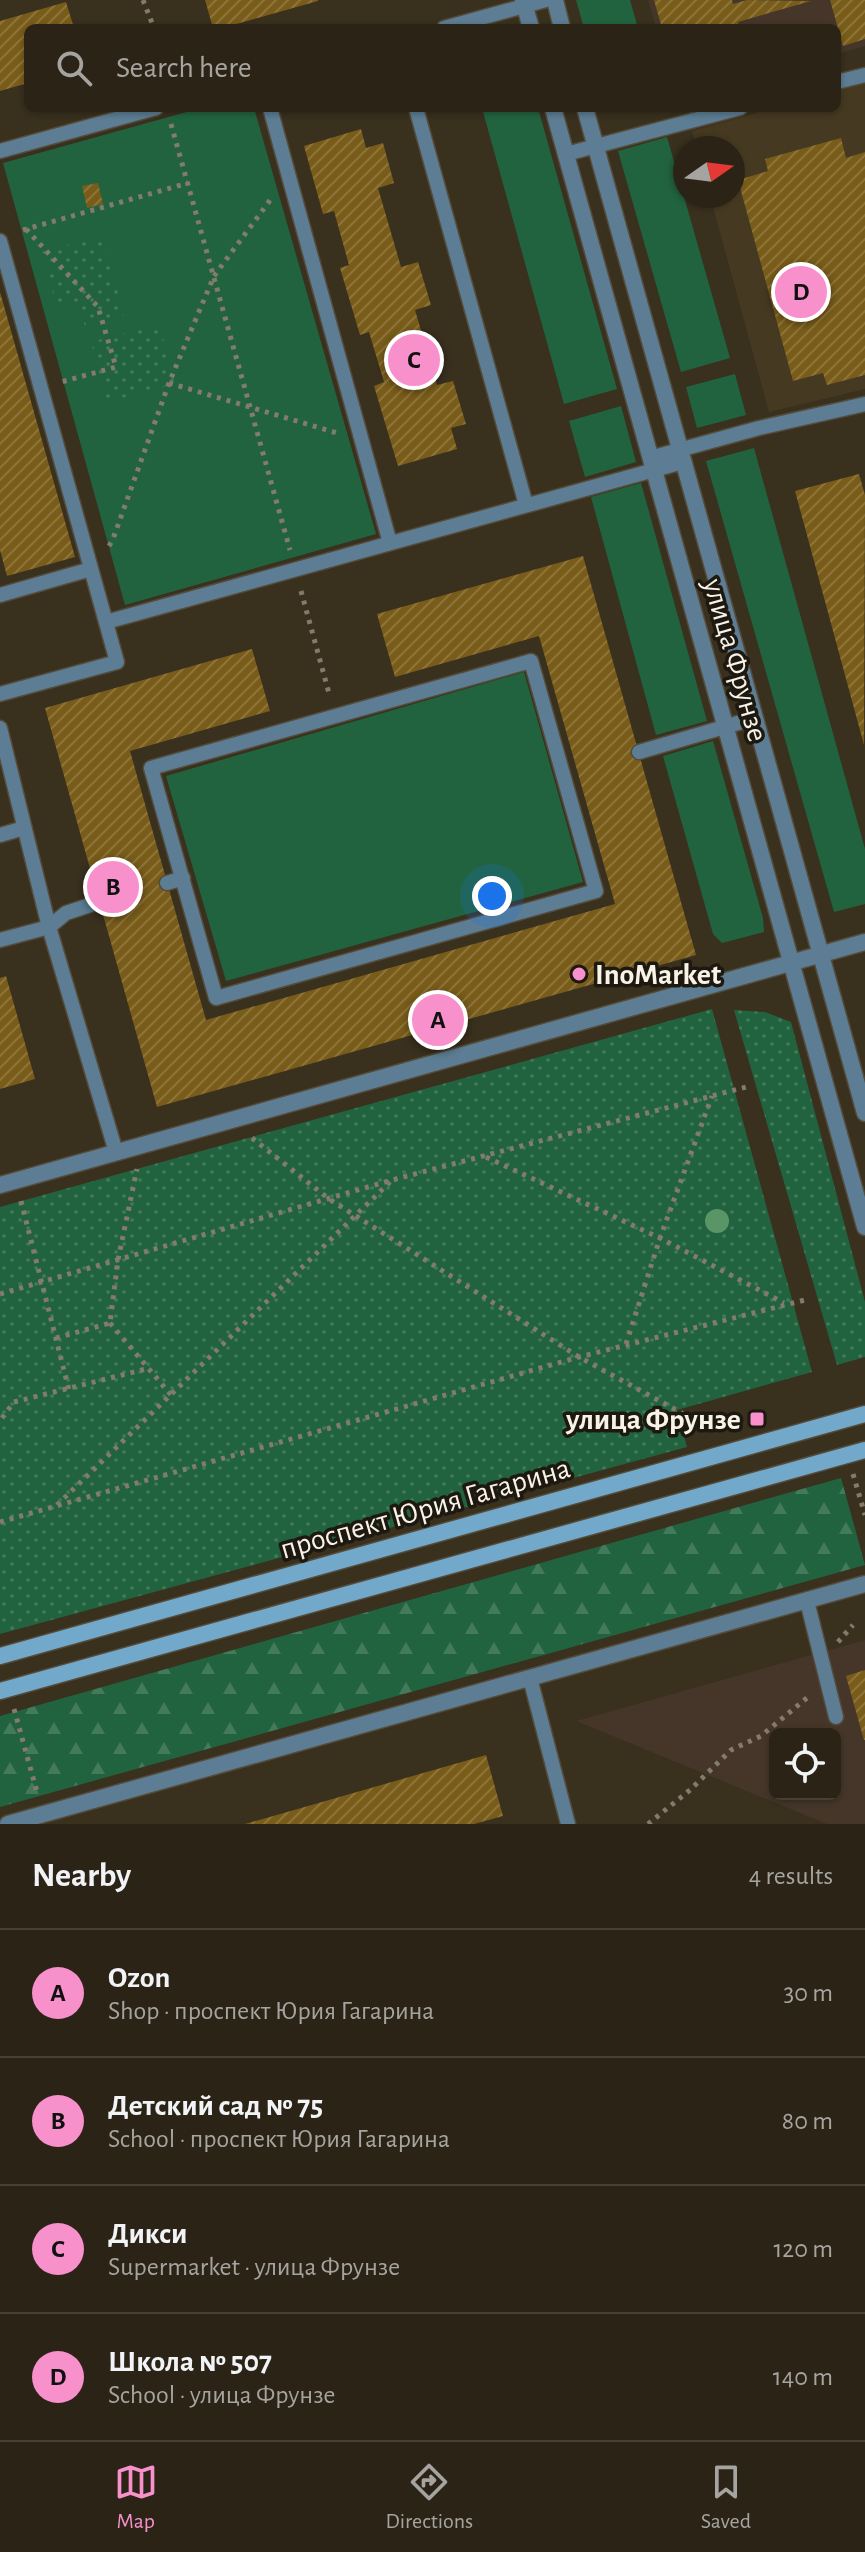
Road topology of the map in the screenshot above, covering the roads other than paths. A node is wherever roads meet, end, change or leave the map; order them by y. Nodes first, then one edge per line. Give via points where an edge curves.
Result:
1 (546, 0) edge
2 (555, 0) edge
3 (524, 3) edge
4 (457, 24) edge
5 (530, 24) edge
6 (561, 24) edge
7 (865, 75) edge
8 (841, 81) edge
9 (141, 112) edge
10 (271, 112) edge
11 (417, 112) edge
12 (554, 112) edge
13 (586, 112) edge
14 (725, 112) edge
15 (595, 146) junction
16 (0, 151) edge
17 (566, 154) junction
18 (6, 237) edge
19 (865, 404) edge
20 (682, 456) junction
21 (652, 464) junction
22 (526, 505) junction
23 (390, 543) junction
24 (91, 569) junction
25 (0, 595) edge
26 (106, 622) junction
27 (0, 694) edge
28 (755, 718) junction
29 (725, 726) junction
30 (0, 728) edge
31 (639, 752) dead end
32 (24, 828) junction
33 (0, 835) edge
34 (183, 878) junction
35 (167, 883) dead end
36 (99, 902) dead end
37 (49, 927) junction
38 (0, 940) edge
39 (865, 942) edge
40 (821, 954) junction
41 (791, 963) junction
42 (865, 1113) edge
43 (116, 1152) junction
44 (8, 1183) edge
45 (865, 1227) edge
46 (865, 1414) edge
47 (865, 1450) edge
48 (865, 1584) edge
49 (807, 1601) junction
50 (0, 1656) edge
51 (530, 1678) junction
52 (0, 1691) edge
53 (836, 1717) dead end
54 (8, 1824) edge
55 (568, 1824) edge

1 - 3 lane
2 - 6 street
3 - 4 lane
3 - 5 street
7 - 8 lane
9 - 16 lane
10 - 23 lane
11 - 22 lane
12 - 17 street, улица Фрунзе
13 - 15 street, улица Фрунзе
14 - 15 lane
15 - 17 lane
15 - 20 street, улица Фрунзе
17 - 21 street, улица Фрунзе
18 - 24 lane
19 - 20 lane via 759,428
20 - 21 lane
20 - 28 street, улица Фрунзе
21 - 22 lane
21 - 29 street, улица Фрунзе
22 - 23 lane
23 - 26 lane
24 - 25 lane
24 - 26 lane
26 - 27 lane via 117,662
28 - 29 lane
28 - 40 street, улица Фрунзе
29 - 31 lane
29 - 41 street, улица Фрунзе
30 - 32 lane
32 - 33 lane
32 - 37 lane
34 - 34 lane via 151,768 531,661 570,772 596,891 216,998
34 - 35 lane
36 - 37 lane via 66,913
37 - 38 lane
37 - 43 lane
39 - 40 street
40 - 41 street
40 - 42 street, улица Фрунзе
41 - 43 street
41 - 45 street, улица Фрунзе
43 - 44 street
46 - 50 main road, проспект Юрия Гагарина
47 - 52 main road, проспект Юрия Гагарина
48 - 49 street
49 - 51 street
49 - 53 lane
51 - 54 street
51 - 55 lane

